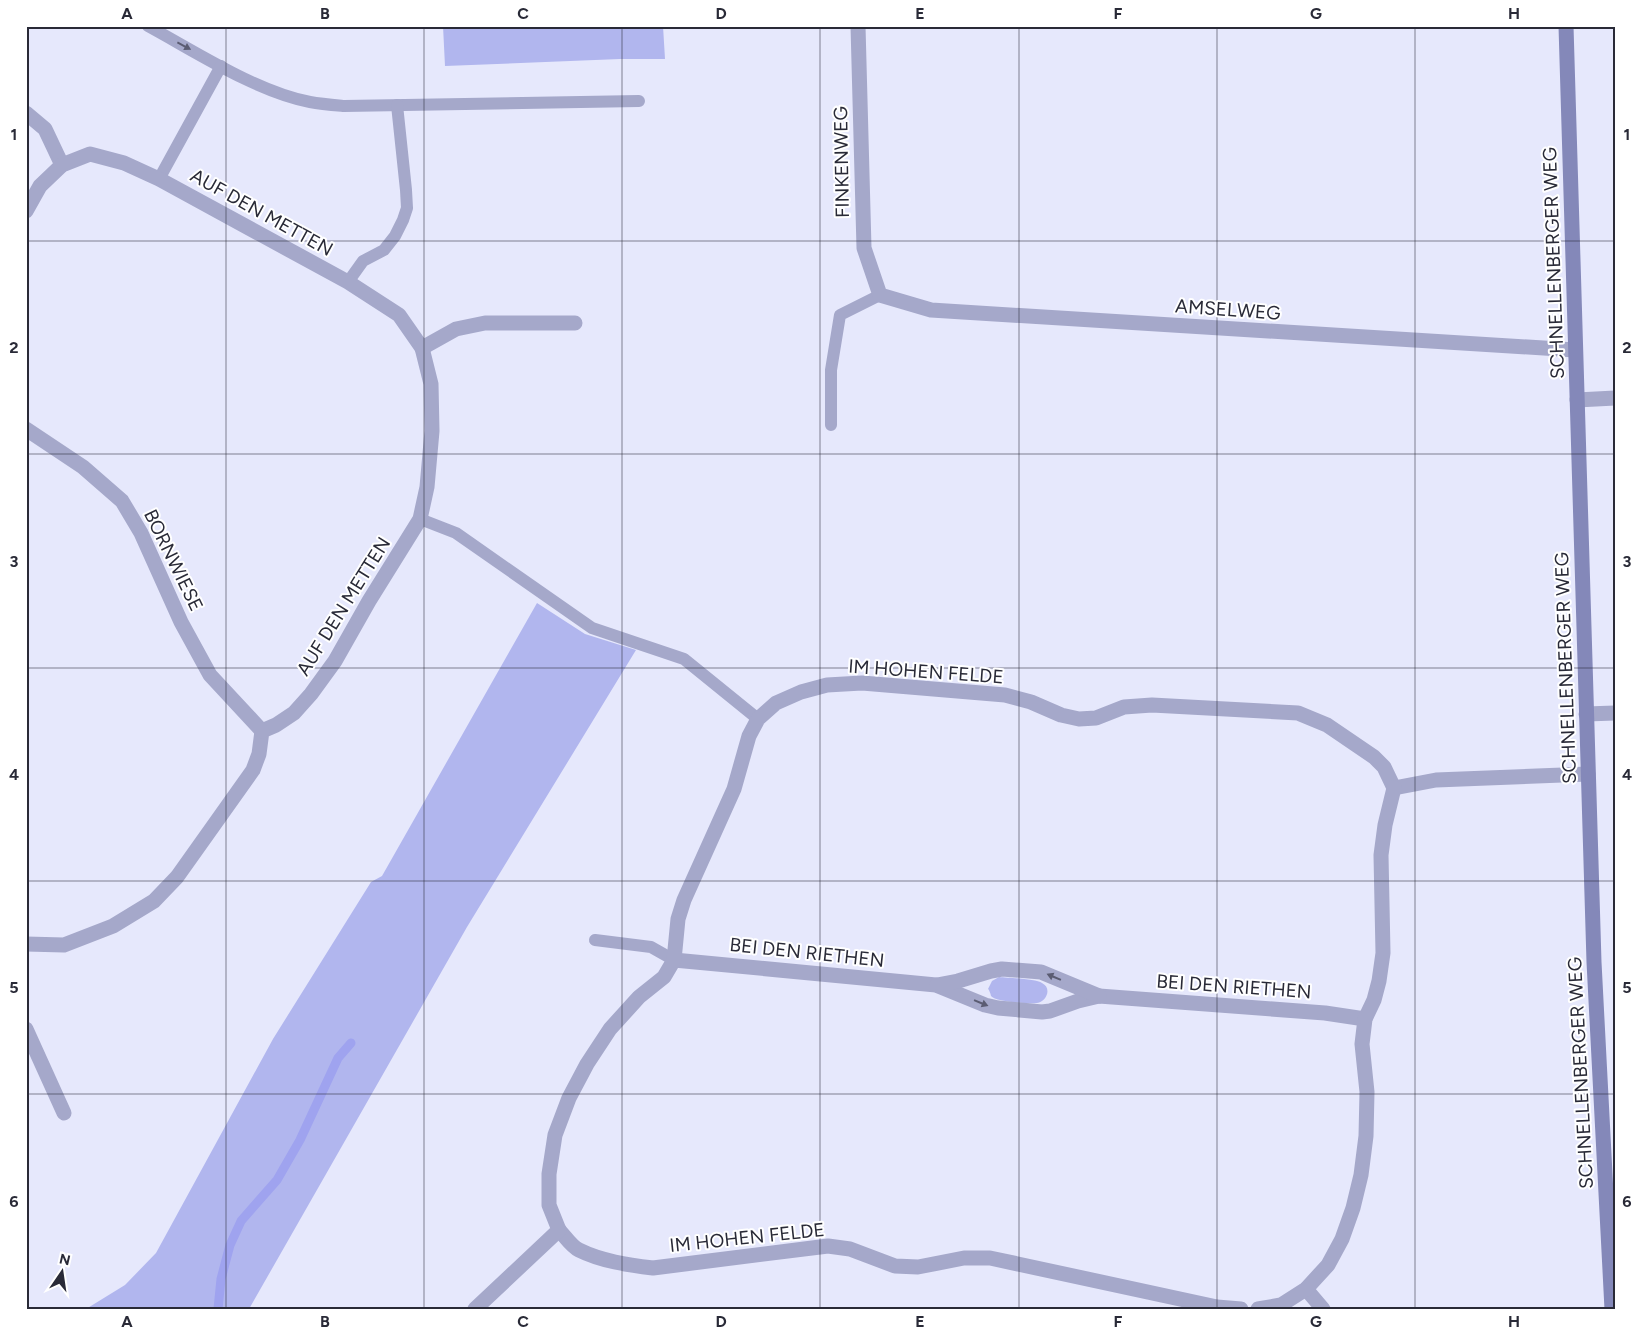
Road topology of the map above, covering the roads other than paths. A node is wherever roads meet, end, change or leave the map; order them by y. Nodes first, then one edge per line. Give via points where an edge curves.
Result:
1 (148, 26) edge
2 (858, 26) edge
3 (1566, 26) edge
4 (221, 66) junction
5 (639, 101) dead end
6 (397, 105) junction
7 (26, 113) edge
8 (62, 165) junction
9 (159, 179) junction
10 (26, 211) edge
11 (348, 282) junction
12 (880, 295) junction
13 (575, 323) dead end
14 (422, 348) junction
15 (1575, 350) junction
16 (1615, 398) edge
17 (1577, 400) junction
18 (831, 425) dead end
19 (26, 430) edge
20 (420, 519) junction
21 (1615, 713) edge
22 (1586, 714) junction
23 (758, 719) junction
24 (262, 730) junction
25 (1588, 774) junction
26 (1394, 788) junction
27 (595, 940) dead end
28 (26, 944) edge
29 (674, 960) junction
30 (936, 985) junction
31 (1099, 996) junction
32 (1365, 1019) junction
33 (26, 1029) edge
34 (64, 1112) dead end
35 (558, 1230) junction
36 (1306, 1289) junction
37 (475, 1309) edge
38 (1241, 1309) edge
39 (1258, 1309) edge
40 (1323, 1309) edge
41 (1612, 1309) edge

1 -> 4 lane
2 - 12 street, FINKENWEG via 864,248
3 - 15 street, SCHNELLENBERGER WEG
4 - 6 lane via 272,91 310,102 344,106
4 - 9 lane
5 - 6 lane
6 - 11 lane via 407,208 395,236 384,250 363,261
7 - 8 street via 45,129
8 - 9 street, AUF DEN METTEN via 90,154 124,163
8 - 10 street, AUF DEN METTEN via 40,186
9 - 11 street, AUF DEN METTEN
11 - 14 street, AUF DEN METTEN via 399,315
12 - 15 street, AMSELWEG via 931,310
12 - 18 lane via 840,315 830,370
13 - 14 street via 485,324 456,329
14 - 20 street, AUF DEN METTEN via 431,384 432,431 427,487
15 - 17 street, SCHNELLENBERGER WEG
16 - 17 street
17 - 22 street, SCHNELLENBERGER WEG
19 - 24 street, BORNWIESE via 83,467 122,501 141,533 181,622 210,675
20 - 23 lane via 456,533 592,628 684,659
20 - 24 street, AUF DEN METTEN via 312,694 294,714
21 - 22 street
22 - 25 street, SCHNELLENBERGER WEG
23 - 26 street, IM HOHEN FELDE via 776,703 801,692 828,685 862,684 1005,695 1079,719 1096,718 1124,707 1152,705 1298,714 1327,725 1374,756 1384,767
23 - 29 street, IM HOHEN FELDE via 749,736 723,816 684,900 678,919
24 - 28 street via 253,770 177,877 154,901 113,926 64,945
25 - 26 street via 1436,780
25 - 41 street, SCHNELLENBERGER WEG
26 - 32 street via 1381,855 1382,962 1377,990
27 - 29 lane via 651,947
29 - 30 street, BEI DEN RIETHEN
29 - 35 street, IM HOHEN FELDE via 664,977 639,997 610,1029 569,1098 555,1135 549,1174 550,1205
31 -> 30 street, BEI DEN RIETHEN via 1046,974 1002,969
30 -> 31 street, BEI DEN RIETHEN via 991,1007 1033,1011 1050,1011
31 - 32 street, BEI DEN RIETHEN via 1325,1013
32 - 36 street via 1362,1044 1367,1092 1366,1136 1361,1175 1342,1239 1328,1265
33 - 34 street
35 - 37 street
35 - 38 street, IM HOHEN FELDE via 577,1249 602,1259 652,1268 828,1246 850,1249 895,1266 918,1267 964,1258 990,1258 1217,1307
36 - 39 street via 1281,1305
36 - 40 street

